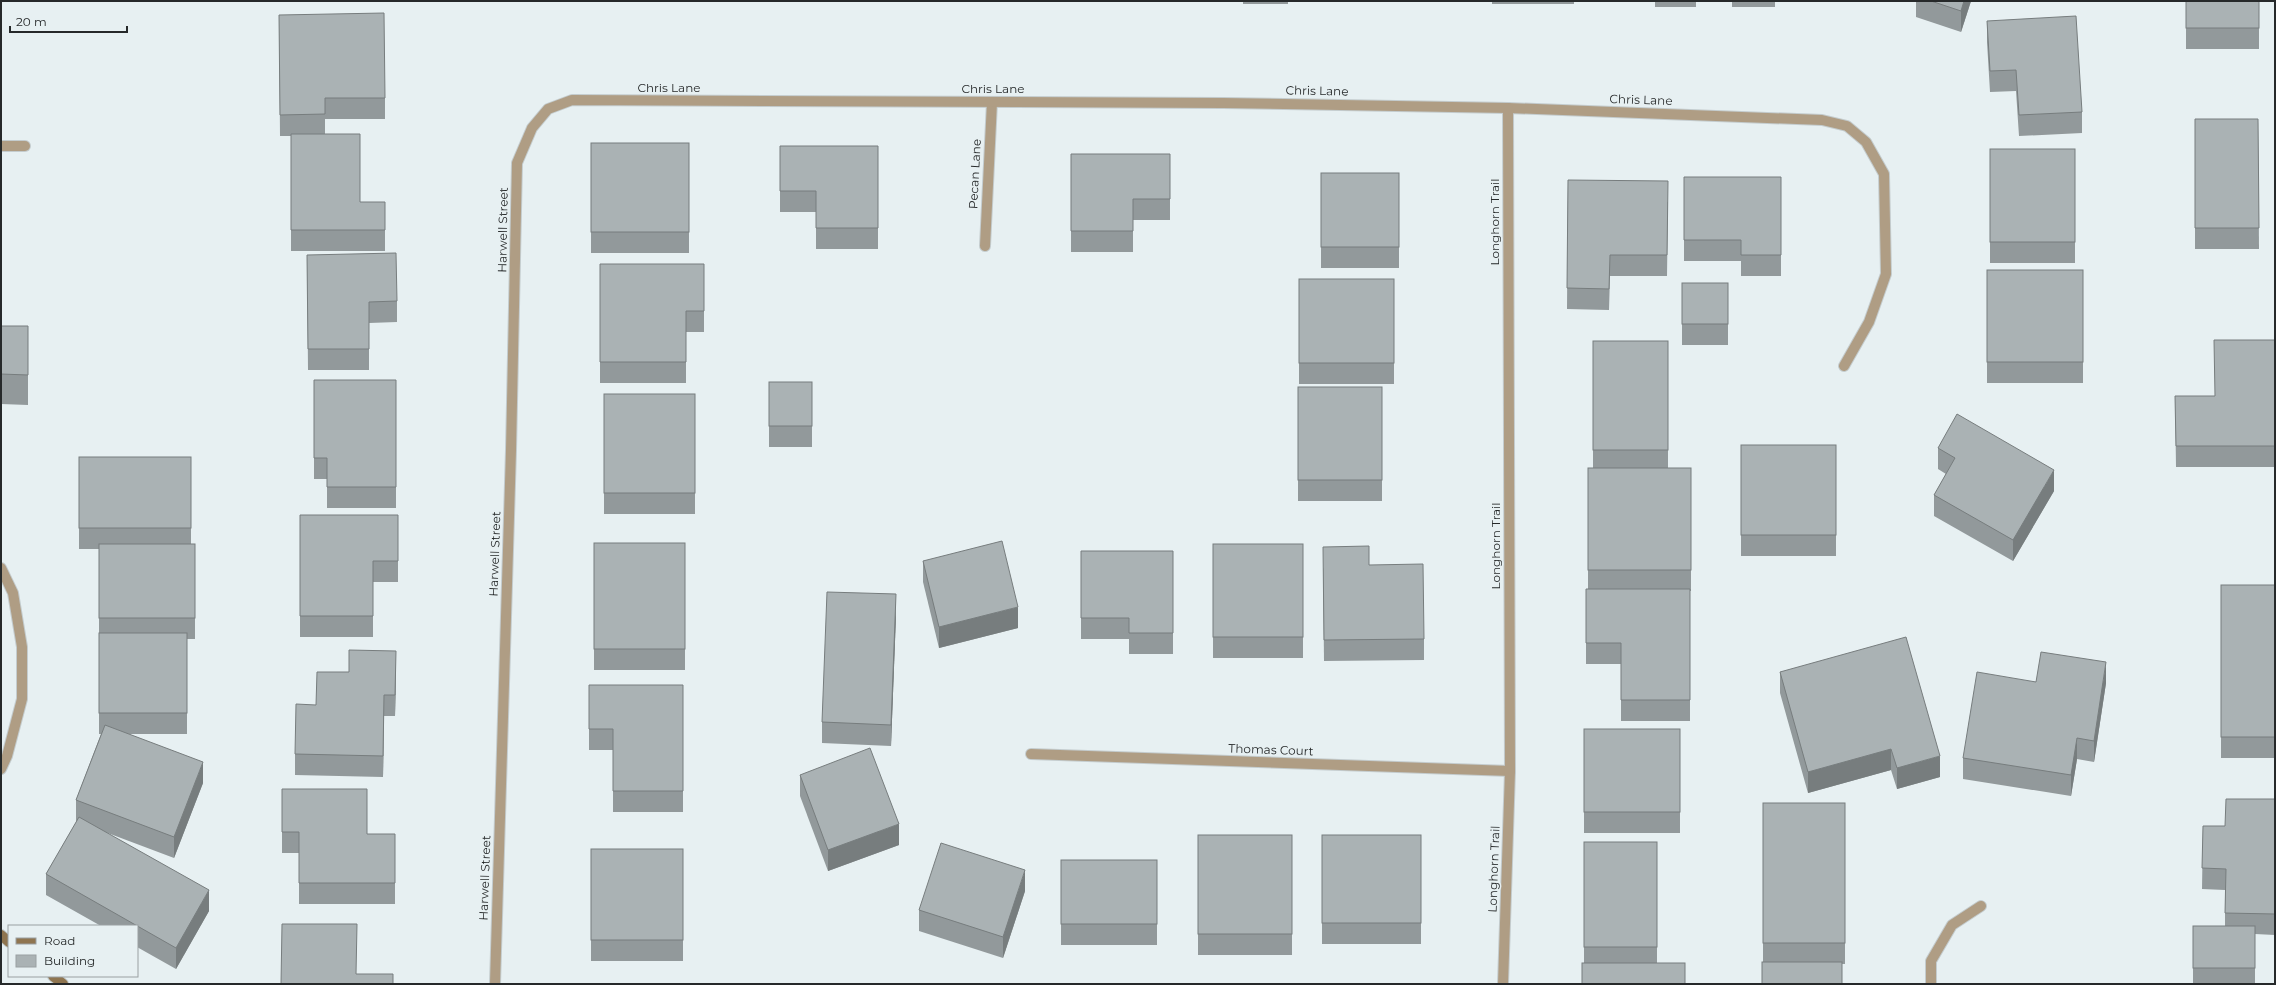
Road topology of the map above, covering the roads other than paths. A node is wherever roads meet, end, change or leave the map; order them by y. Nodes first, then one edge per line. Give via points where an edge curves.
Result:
1 (992, 102) junction
2 (1508, 108) junction
3 (532, 128) joint
4 (1, 146) edge
5 (25, 146) dead end
6 (985, 246) dead end
7 (1844, 366) dead end
8 (1, 568) edge
9 (1031, 754) dead end
10 (1, 769) edge
11 (1510, 771) junction
12 (1981, 906) dead end
13 (54, 977) edge
14 (63, 984) edge
15 (495, 984) edge
16 (1503, 984) edge
17 (1931, 984) edge

1 - 2 street, Chris Lane
1 - 3 street, Chris Lane via 572,100 548,109
1 - 6 street, Pecan Lane
2 - 7 street, Chris Lane via 1822,120 1847,126 1866,142 1884,174 1886,274 1869,322
2 - 11 street, Longhorn Trail
3 - 15 street, Harwell Street via 517,162
4 - 5 street
8 - 10 street via 13,593 22,646 22,699 7,756
9 - 11 street, Thomas Court
11 - 16 street, Longhorn Trail
12 - 17 street via 1952,925 1931,961
13 - 14 main road

